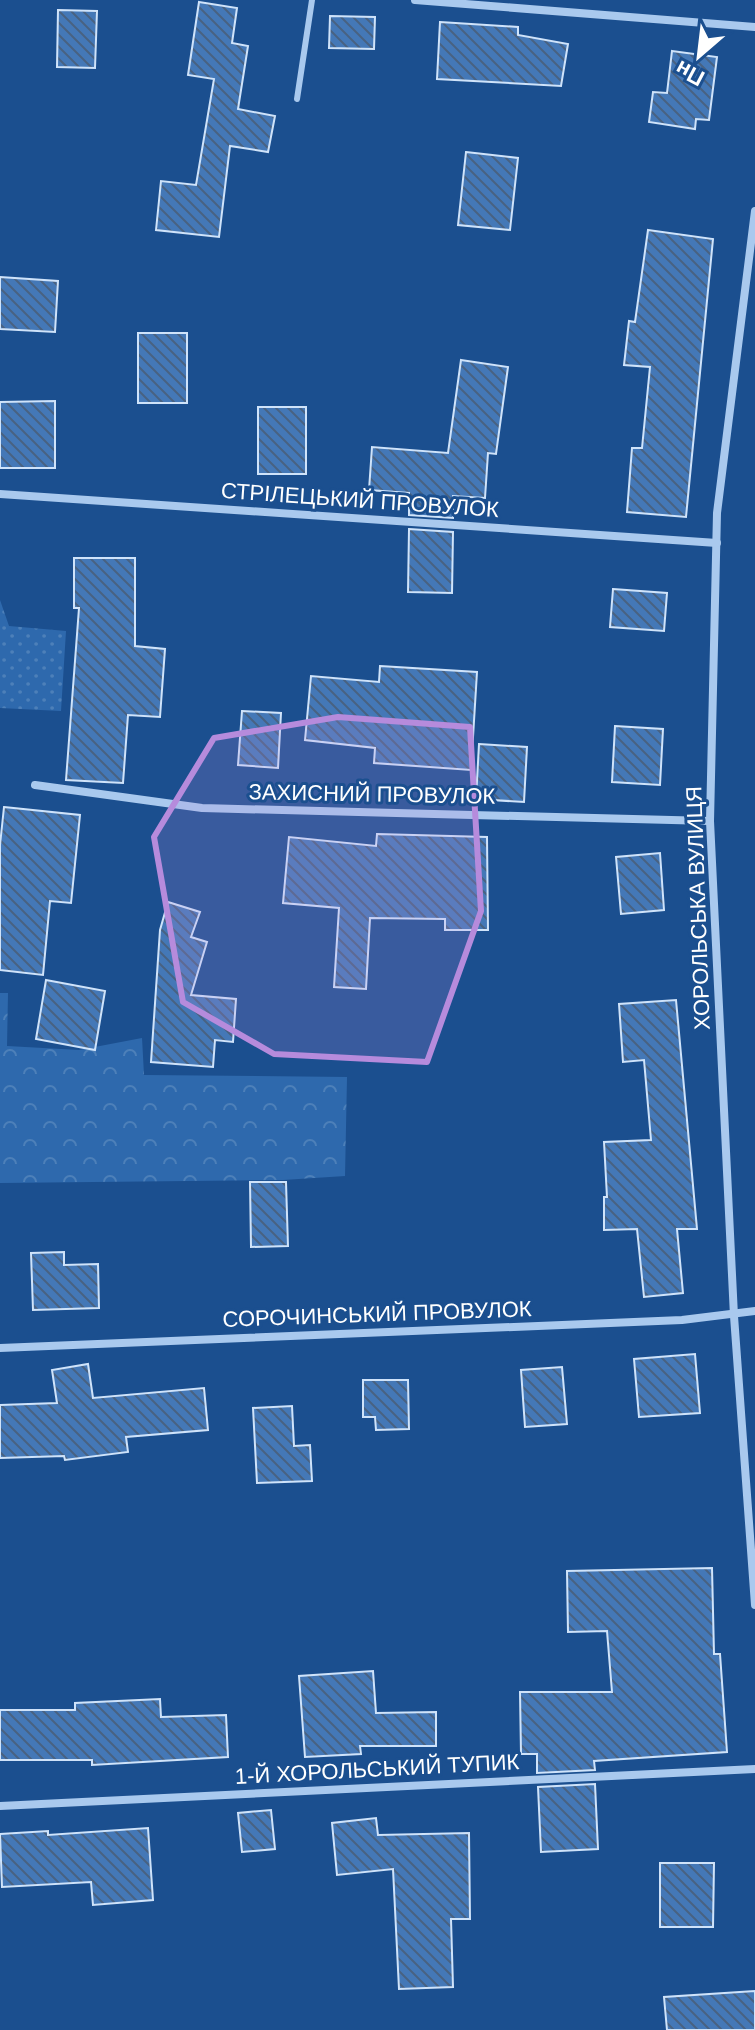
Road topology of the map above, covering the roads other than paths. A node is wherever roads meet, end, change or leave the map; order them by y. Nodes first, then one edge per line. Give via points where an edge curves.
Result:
1 (312, 0) edge
2 (415, 0) edge
3 (755, 27) edge
4 (297, 99) dead end
5 (755, 211) edge
6 (0, 494) edge
7 (717, 543) junction
8 (35, 785) dead end
9 (710, 821) junction
10 (755, 1311) edge
11 (734, 1316) junction
12 (0, 1348) edge
13 (755, 1605) edge
14 (755, 1769) edge
15 (0, 1806) edge

1 - 4 lane
2 - 3 street
5 - 7 street, ХОРОЛЬСЬКА ВУЛИЦЯ
6 - 7 street, СТРІЛЕЦЬКИЙ ПРОВУЛОК
7 - 9 street, ХОРОЛЬСЬКА ВУЛИЦЯ
8 - 9 street, ЗАХИСНИЙ ПРОВУЛОК via 202,808
9 - 11 street, ХОРОЛЬСЬКА ВУЛИЦЯ
10 - 11 street, СОРОЧИНСЬКИЙ ПРОВУЛОК
11 - 12 street, СОРОЧИНСЬКИЙ ПРОВУЛОК
11 - 13 street, ХОРОЛЬСЬКА ВУЛИЦЯ
14 - 15 street, 1-Й ХОРОЛЬСЬКИЙ ТУПИК

